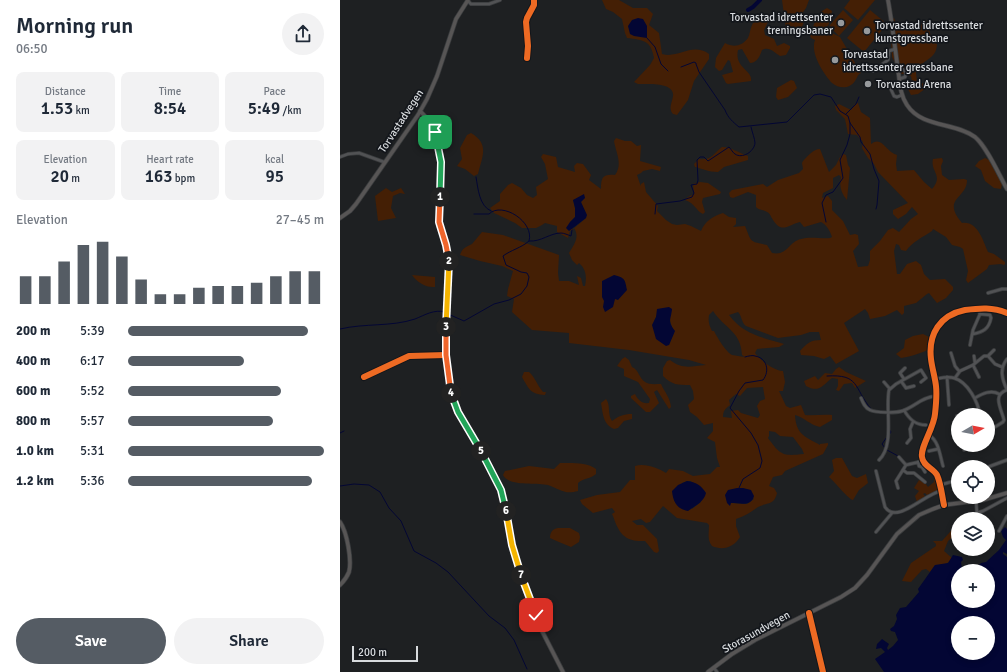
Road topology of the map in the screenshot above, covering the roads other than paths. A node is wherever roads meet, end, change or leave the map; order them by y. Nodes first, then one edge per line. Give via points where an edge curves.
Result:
1 (467, 0) edge
2 (500, 0) edge
3 (534, 0) edge
4 (888, 0) edge
5 (895, 49) junction
6 (527, 58) dead end
7 (897, 65) junction
8 (873, 71) dead end
9 (899, 79) junction
10 (889, 85) dead end
11 (902, 94) junction
12 (420, 111) junction
13 (340, 157) edge
14 (384, 162) junction
15 (1007, 189) edge
16 (340, 218) edge
17 (1007, 289) edge
18 (988, 293) dead end
19 (978, 308) junction
20 (1007, 311) edge
21 (980, 314) junction
22 (973, 334) junction
23 (970, 345) dead end
24 (994, 350) dead end
25 (950, 353) dead end
26 (446, 355) junction
27 (974, 356) dead end
28 (988, 356) junction
29 (1007, 359) edge
30 (974, 364) junction
31 (1002, 367) junction
32 (905, 368) dead end
33 (959, 371) junction
34 (364, 377) dead end
35 (947, 377) junction
36 (955, 378) junction
37 (979, 378) dead end
38 (935, 379) junction
39 (903, 380) junction
40 (884, 382) dead end
41 (921, 382) dead end
42 (914, 386) dead end
43 (890, 389) junction
44 (1007, 390) edge
45 (999, 394) junction
46 (936, 396) junction
47 (861, 398) dead end
48 (975, 398) junction
49 (949, 406) dead end
50 (977, 408) edge
51 (904, 410) junction
52 (888, 412) junction
53 (913, 422) junction
54 (926, 425) dead end
55 (995, 427) dead end
56 (929, 435) junction
57 (907, 443) dead end
58 (938, 449) junction
59 (929, 451) dead end
60 (899, 457) dead end
61 (879, 460) dead end
62 (1007, 460) edge
63 (923, 461) junction
64 (918, 462) junction
65 (995, 464) edge
66 (906, 465) junction
67 (943, 466) dead end
68 (903, 470) junction
69 (876, 471) dead end
70 (925, 472) dead end
71 (925, 482) dead end
72 (951, 482) edge
73 (939, 485) junction
74 (898, 488) dead end
75 (941, 491) junction
76 (1007, 493) edge
77 (995, 496) edge
78 (1007, 498) edge
79 (952, 504) edge
80 (944, 505) junction
81 (983, 512) edge
82 (892, 513) junction
83 (1007, 516) edge
84 (340, 522) edge
85 (999, 531) dead end
86 (876, 532) dead end
87 (340, 585) edge
88 (809, 613) junction
89 (714, 668) junction
90 (564, 672) edge
91 (708, 672) edge
92 (717, 672) edge
93 (823, 672) edge

1 - 2 street, Torvastadvegen via 471,4 489,4
1 - 12 main road, Torvastadvegen via 456,19 432,87
3 - 6 street via 526,22
4 - 5 main road
5 - 7 main road
5 - 8 street via 888,52 888,60
7 - 9 main road
7 - 9 street via 906,74 905,78
9 - 11 main road
10 - 11 street via 894,96
11 - 15 main road via 908,108 919,117 966,132 978,140
12 - 14 main road, Torvastadvegen
12 - 26 main road via 433,128 441,162 439,222 449,268
13 - 14 street via 359,153
14 - 16 main road, Torvastadvegen via 356,204
17 - 18 street
19 - 20 main road
19 - 21 street
19 - 38 main road via 952,313 938,326 930,351
21 - 22 street
21 - 22 street via 990,315 990,323 984,330
22 - 23 street
24 - 28 street
25 - 33 street
26 - 34 street via 409,356
26 - 90 main road via 450,387 456,406 501,490 512,545 523,579 542,631
27 - 30 street
28 - 30 street
28 - 31 street via 993,363
29 - 31 street
30 - 33 street
30 - 37 street
31 - 44 street
32 - 39 street via 900,372
33 - 36 street
35 - 36 street
35 - 38 street
35 - 49 street
36 - 48 street
38 - 46 main road
39 - 41 street via 921,370 926,378
39 - 42 street via 906,388
39 - 43 street
40 - 43 street
43 - 52 street
44 - 45 street
45 - 48 street via 989,392
45 - 55 street via 1004,420
46 - 51 street via 922,399
46 - 56 main road via 935,419
47 - 52 street via 869,410
48 - 50 street
51 - 52 street
51 - 53 street
52 - 61 street via 887,446
53 - 54 street
53 - 57 street via 910,429 911,438
56 - 58 street via 935,440
56 - 63 main road via 922,451
58 - 59 street
58 - 67 street
60 - 66 street
62 - 65 street
63 - 64 street
63 - 73 main road via 935,473
64 - 66 street
64 - 70 street
66 - 68 street
68 - 71 street via 914,473
68 - 74 street via 896,481
69 - 82 street via 885,507
72 - 73 street
73 - 75 main road
75 - 80 main road
75 - 82 street via 929,495 900,513
76 - 77 main road, Storasundvegen
78 - 81 street
79 - 80 main road, Storasundvegen
80 - 88 main road, Storasundvegen via 919,515 902,528 864,580 855,588
82 - 86 street
83 - 85 street
84 - 87 main road via 346,534 350,565 347,576
88 - 89 main road, Storasundvegen via 751,642
88 - 93 street
89 - 91 main road, Storasundvegen
89 - 92 street

